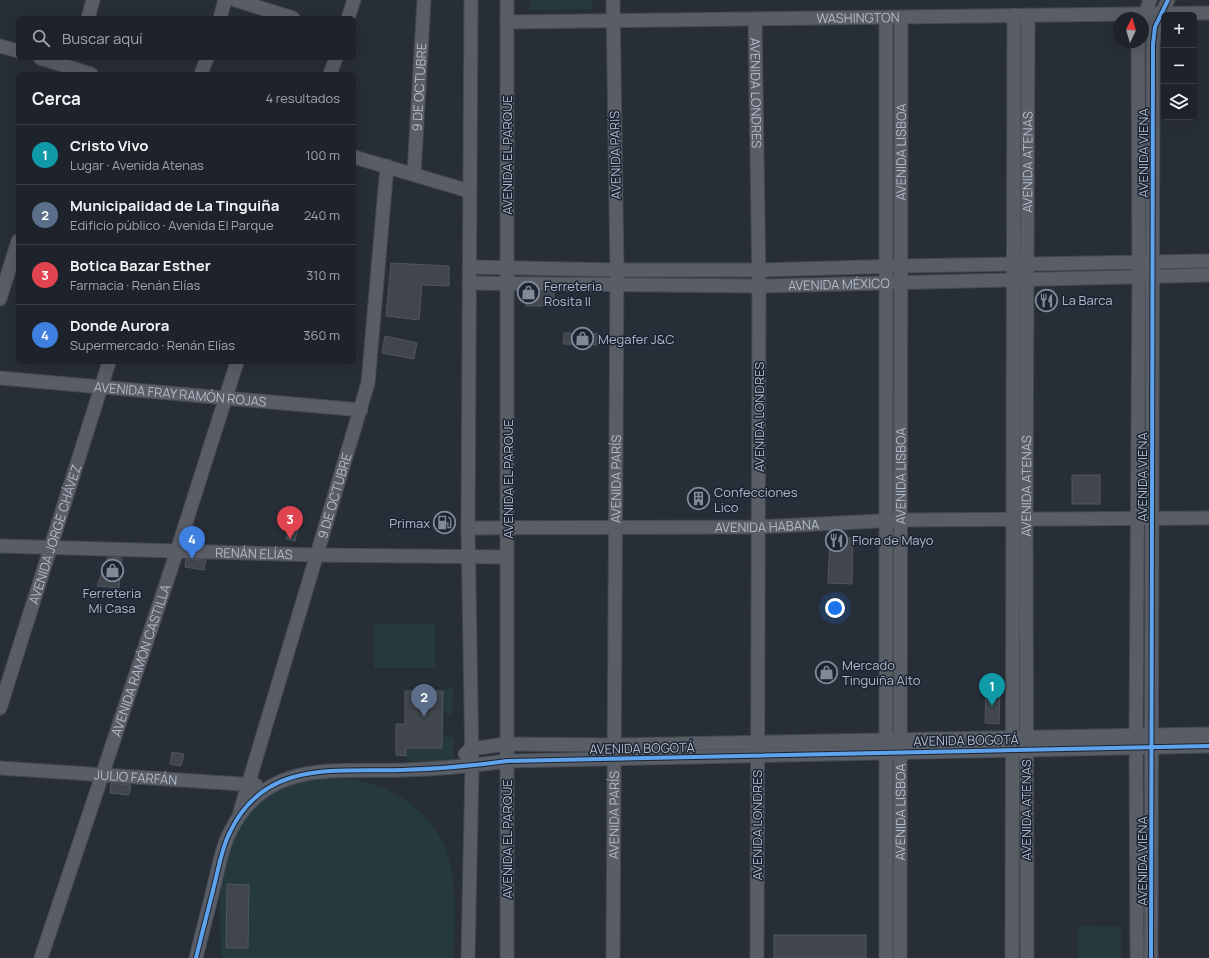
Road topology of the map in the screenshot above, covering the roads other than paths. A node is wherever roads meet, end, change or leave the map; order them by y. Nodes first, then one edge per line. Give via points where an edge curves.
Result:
1 (93, 0) edge
2 (225, 0) edge
3 (235, 0) edge
4 (354, 0) edge
5 (424, 0) edge
6 (471, 0) edge
7 (507, 0) edge
8 (613, 0) edge
9 (1150, 0) edge
10 (1168, 0) edge
11 (1146, 12) edge
12 (1163, 12) edge
13 (1161, 13) edge
14 (1197, 13) edge
15 (1209, 13) edge
16 (1014, 15) junction
17 (1028, 15) junction
18 (89, 16) edge
19 (221, 16) edge
20 (287, 16) edge
21 (349, 16) edge
22 (1113, 16) edge
23 (1149, 16) edge
24 (1161, 16) edge
25 (886, 18) junction
26 (901, 18) junction
27 (755, 20) junction
28 (507, 22) junction
29 (613, 22) junction
30 (0, 46) edge
31 (1138, 48) edge
32 (16, 50) edge
33 (47, 60) edge
34 (206, 60) edge
35 (335, 60) edge
36 (72, 67) edge
37 (86, 72) edge
38 (202, 72) edge
39 (331, 72) edge
40 (356, 157) edge
41 (387, 166) junction
42 (414, 174) junction
43 (469, 191) junction
44 (16, 247) edge
45 (1209, 261) edge
46 (1027, 263) junction
47 (1139, 263) junction
48 (1152, 263) junction
49 (1012, 264) junction
50 (886, 266) junction
51 (900, 266) junction
52 (469, 267) junction
53 (507, 267) junction
54 (617, 270) junction
55 (759, 270) junction
56 (1209, 275) edge
57 (1152, 277) junction
58 (1139, 278) junction
59 (1013, 281) junction
60 (1027, 281) junction
61 (901, 282) junction
62 (469, 283) junction
63 (887, 283) junction
64 (508, 284) junction
65 (617, 286) junction
66 (760, 286) junction
67 (0, 299) edge
68 (108, 364) edge
69 (236, 364) edge
70 (0, 378) edge
71 (102, 386) junction
72 (225, 400) junction
73 (361, 410) junction
74 (1012, 518) junction
75 (1026, 518) junction
76 (1209, 518) edge
77 (1138, 519) junction
78 (1152, 519) junction
79 (893, 520) junction
80 (759, 527) junction
81 (468, 528) junction
82 (614, 528) junction
83 (508, 529) junction
84 (0, 546) edge
85 (52, 546) junction
86 (177, 551) junction
87 (316, 555) junction
88 (468, 556) junction
89 (507, 557) junction
90 (0, 708) edge
91 (1209, 734) edge
92 (1136, 740) junction
93 (1152, 740) junction
94 (1012, 743) junction
95 (1026, 743) junction
96 (511, 744) junction
97 (613, 745) junction
98 (893, 746) junction
99 (1209, 746) edge
100 (470, 749) junction
101 (758, 749) junction
102 (614, 758) junction
103 (507, 761) junction
104 (472, 766) junction
105 (0, 768) edge
106 (450, 768) junction
107 (102, 776) junction
108 (248, 784) junction
109 (271, 786) junction
110 (238, 817) junction
111 (41, 958) edge
112 (196, 958) edge
113 (468, 958) edge
114 (507, 958) edge
115 (613, 958) edge
116 (756, 958) edge
117 (886, 958) edge
118 (900, 958) edge
119 (1012, 958) edge
120 (1027, 958) edge
121 (1137, 958) edge
122 (1151, 958) edge

1 - 18 street
2 - 19 street
3 - 20 street
4 - 21 street
5 - 42 street, 9 DE OCTUBRE
6 - 43 street
7 - 28 street, AVENIDA EL PARQUE
8 - 29 street, AVENIDA PARÍS
9 - 11 street
10 - 12 street, AVENIDA VIENA
13 - 23 street, WASHINGTON
14 - 15 street, WASHINGTON
16 - 17 street, WASHINGTON
16 - 26 street, WASHINGTON
16 - 49 street, AVENIDA ATENAS
17 - 22 street, WASHINGTON
17 - 46 street, AVENIDA ATENAS
24 - 48 street, AVENIDA VIENA via 1155,27 1153,44
25 - 26 street, WASHINGTON
25 - 27 street, WASHINGTON
25 - 50 street, AVENIDA LISBOA
26 - 51 street, AVENIDA LISBOA
27 - 29 street, WASHINGTON
27 - 55 street, AVENIDA LONDRES
28 - 29 street, WASHINGTON
28 - 53 street, AVENIDA EL PARQUE
29 - 54 street, AVENIDA PARÍS
30 - 32 street
31 - 47 street, AVENIDA VIENA
33 - 36 street
34 - 38 street
35 - 39 street
36 - 37 street
40 - 41 street
41 - 42 street
41 - 73 street, 9 DE OCTUBRE via 368,383
42 - 43 street
43 - 52 street
44 - 67 street
45 - 48 street, AVENIDA MÉXICO
46 - 47 street, AVENIDA MÉXICO
46 - 49 street, AVENIDA MÉXICO
46 - 60 street, AVENIDA ATENAS
47 - 48 street, AVENIDA MÉXICO
47 - 58 street, AVENIDA VIENA
48 - 57 street, AVENIDA VIENA
49 - 51 street, AVENIDA MÉXICO
49 - 59 street, AVENIDA ATENAS
50 - 51 street, AVENIDA MÉXICO
50 - 55 street, AVENIDA MÉXICO
50 - 63 street, AVENIDA LISBOA
51 - 61 street, AVENIDA LISBOA
52 - 53 street, AVENIDA MÉXICO
52 - 62 street
53 - 54 street, AVENIDA MÉXICO
53 - 64 street, AVENIDA EL PARQUE
54 - 55 street, AVENIDA MÉXICO
54 - 65 street, AVENIDA PARÍS
55 - 66 street, AVENIDA LONDRES
56 - 57 street, AVENIDA MÉXICO
57 - 58 street, AVENIDA MÉXICO
57 - 78 street, AVENIDA VIENA
58 - 60 street, AVENIDA MÉXICO
58 - 77 street, AVENIDA VIENA
59 - 60 street, AVENIDA MÉXICO
59 - 61 street, AVENIDA MÉXICO
59 - 74 street, AVENIDA ATENAS
60 - 75 street, AVENIDA ATENAS
61 - 63 street, AVENIDA MÉXICO
61 - 79 street, AVENIDA LISBOA
62 - 64 street, AVENIDA MÉXICO
62 - 81 street
63 - 66 street, AVENIDA MÉXICO
63 - 79 street, AVENIDA LISBOA
64 - 65 street, AVENIDA MÉXICO
64 - 83 street, AVENIDA EL PARQUE
65 - 66 street, AVENIDA MÉXICO
65 - 82 street, AVENIDA PARÍS
66 - 80 street, AVENIDA LONDRES
68 - 71 street, AVENIDA JORGE CHÁVEZ
69 - 72 street, AVENIDA RAMÓN CASTILLA
70 - 71 street, AVENIDA FRAY RAMÓN ROJAS
71 - 72 street, AVENIDA FRAY RAMÓN ROJAS
71 - 85 street, AVENIDA JORGE CHÁVEZ
72 - 73 street, AVENIDA FRAY RAMÓN ROJAS
72 - 86 street, AVENIDA RAMÓN CASTILLA
73 - 87 street, 9 DE OCTUBRE
74 - 75 street, AVENIDA HABANA
74 - 79 street, AVENIDA HABANA
74 - 94 street, AVENIDA ATENAS
75 - 77 street, AVENIDA HABANA
75 - 95 street, AVENIDA ATENAS
76 - 78 street, AVENIDA HABANA
77 - 78 street, AVENIDA HABANA
77 - 92 street, AVENIDA VIENA
78 - 93 street, AVENIDA VIENA
79 - 80 street, AVENIDA HABANA
79 - 98 street, AVENIDA LISBOA
80 - 82 street, AVENIDA HABANA
80 - 101 street, AVENIDA LONDRES
81 - 83 street, AVENIDA HABANA
81 - 88 street
82 - 83 street, AVENIDA HABANA
82 - 97 street, AVENIDA PARÍS
83 - 89 street, AVENIDA EL PARQUE
84 - 85 street, RENÁN ELÍAS
85 - 86 street, RENÁN ELÍAS
85 - 90 street, AVENIDA JORGE CHÁVEZ
86 - 87 street, RENÁN ELÍAS
86 - 107 street, AVENIDA RAMÓN CASTILLA
87 - 88 street, RENÁN ELÍAS
87 - 108 street, 9 DE OCTUBRE
88 - 89 street, RENÁN ELÍAS
88 - 100 street
89 - 96 street, AVENIDA EL PARQUE
91 - 93 street, AVENIDA BOGOTÁ
92 - 93 street, AVENIDA BOGOTÁ
92 - 95 street, AVENIDA BOGOTÁ
92 - 121 street, AVENIDA VIENA
93 - 99 street, AVENIDA BOGOTÁ
93 - 122 street, AVENIDA VIENA
94 - 95 street, AVENIDA BOGOTÁ
94 - 98 street, AVENIDA BOGOTÁ
94 - 119 street, AVENIDA ATENAS
95 - 120 street, AVENIDA ATENAS
96 - 97 street, AVENIDA BOGOTÁ
96 - 100 street, AVENIDA BOGOTÁ
96 - 103 street, AVENIDA EL PARQUE
97 - 101 street, AVENIDA BOGOTÁ
97 - 102 street, AVENIDA PARÍS
98 - 101 street, AVENIDA BOGOTÁ
98 - 117 street, AVENIDA LISBOA
98 - 118 street, AVENIDA LISBOA
100 - 104 street
100 - 106 street
101 - 102 street, AVENIDA BOGOTÁ
101 - 116 street, AVENIDA LONDRES
102 - 103 street, AVENIDA BOGOTÁ
102 - 115 street, AVENIDA PARÍS
103 - 104 street, AVENIDA BOGOTÁ
103 - 114 street, AVENIDA EL PARQUE
104 - 106 street, AVENIDA BOGOTÁ
104 - 113 street
105 - 107 street, JULIO FARFÁN
106 - 109 street, AVENIDA BOGOTÁ via 320,771 294,776
107 - 108 street, JULIO FARFÁN
107 - 111 street, AVENIDA RAMÓN CASTILLA
108 - 109 street, JULIO FARFÁN
108 - 110 street, 9 DE OCTUBRE
109 - 110 street, AVENIDA BOGOTÁ via 253,799
110 - 112 street, AVENIDA BOGOTÁ via 229,834 219,865

